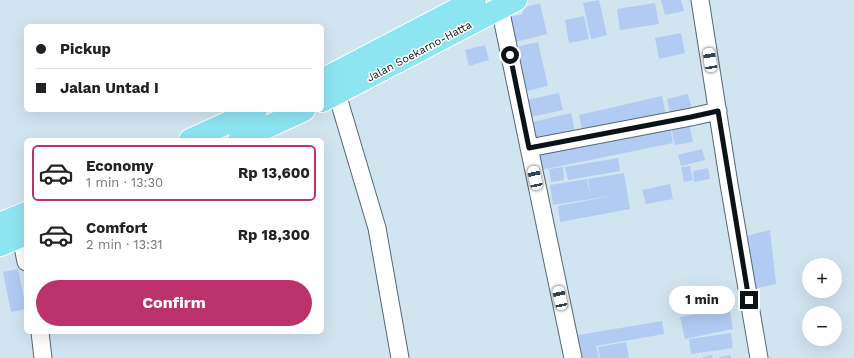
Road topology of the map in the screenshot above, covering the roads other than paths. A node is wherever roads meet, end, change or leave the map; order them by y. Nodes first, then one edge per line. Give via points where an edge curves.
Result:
1 (475, 0) edge
2 (700, 0) edge
3 (508, 4) edge
4 (327, 92) edge
5 (718, 111) junction
6 (252, 112) edge
7 (300, 112) edge
8 (194, 138) edge
9 (243, 138) edge
10 (529, 148) junction
11 (24, 214) edge
12 (0, 224) edge
13 (23, 235) edge
14 (0, 246) edge
15 (40, 334) edge
16 (43, 358) edge
17 (400, 358) edge
18 (573, 358) edge
19 (758, 358) edge

1 - 4 main road, Jalan Soekarno-Hatta
2 - 5 street
3 - 4 main road, Jalan Soekarno-Hatta
3 - 10 street
4 - 17 street via 377,228
5 - 10 street
5 - 19 street
6 - 8 main road
7 - 9 main road
10 - 18 street
11 - 12 main road
13 - 14 main road
15 - 16 street

